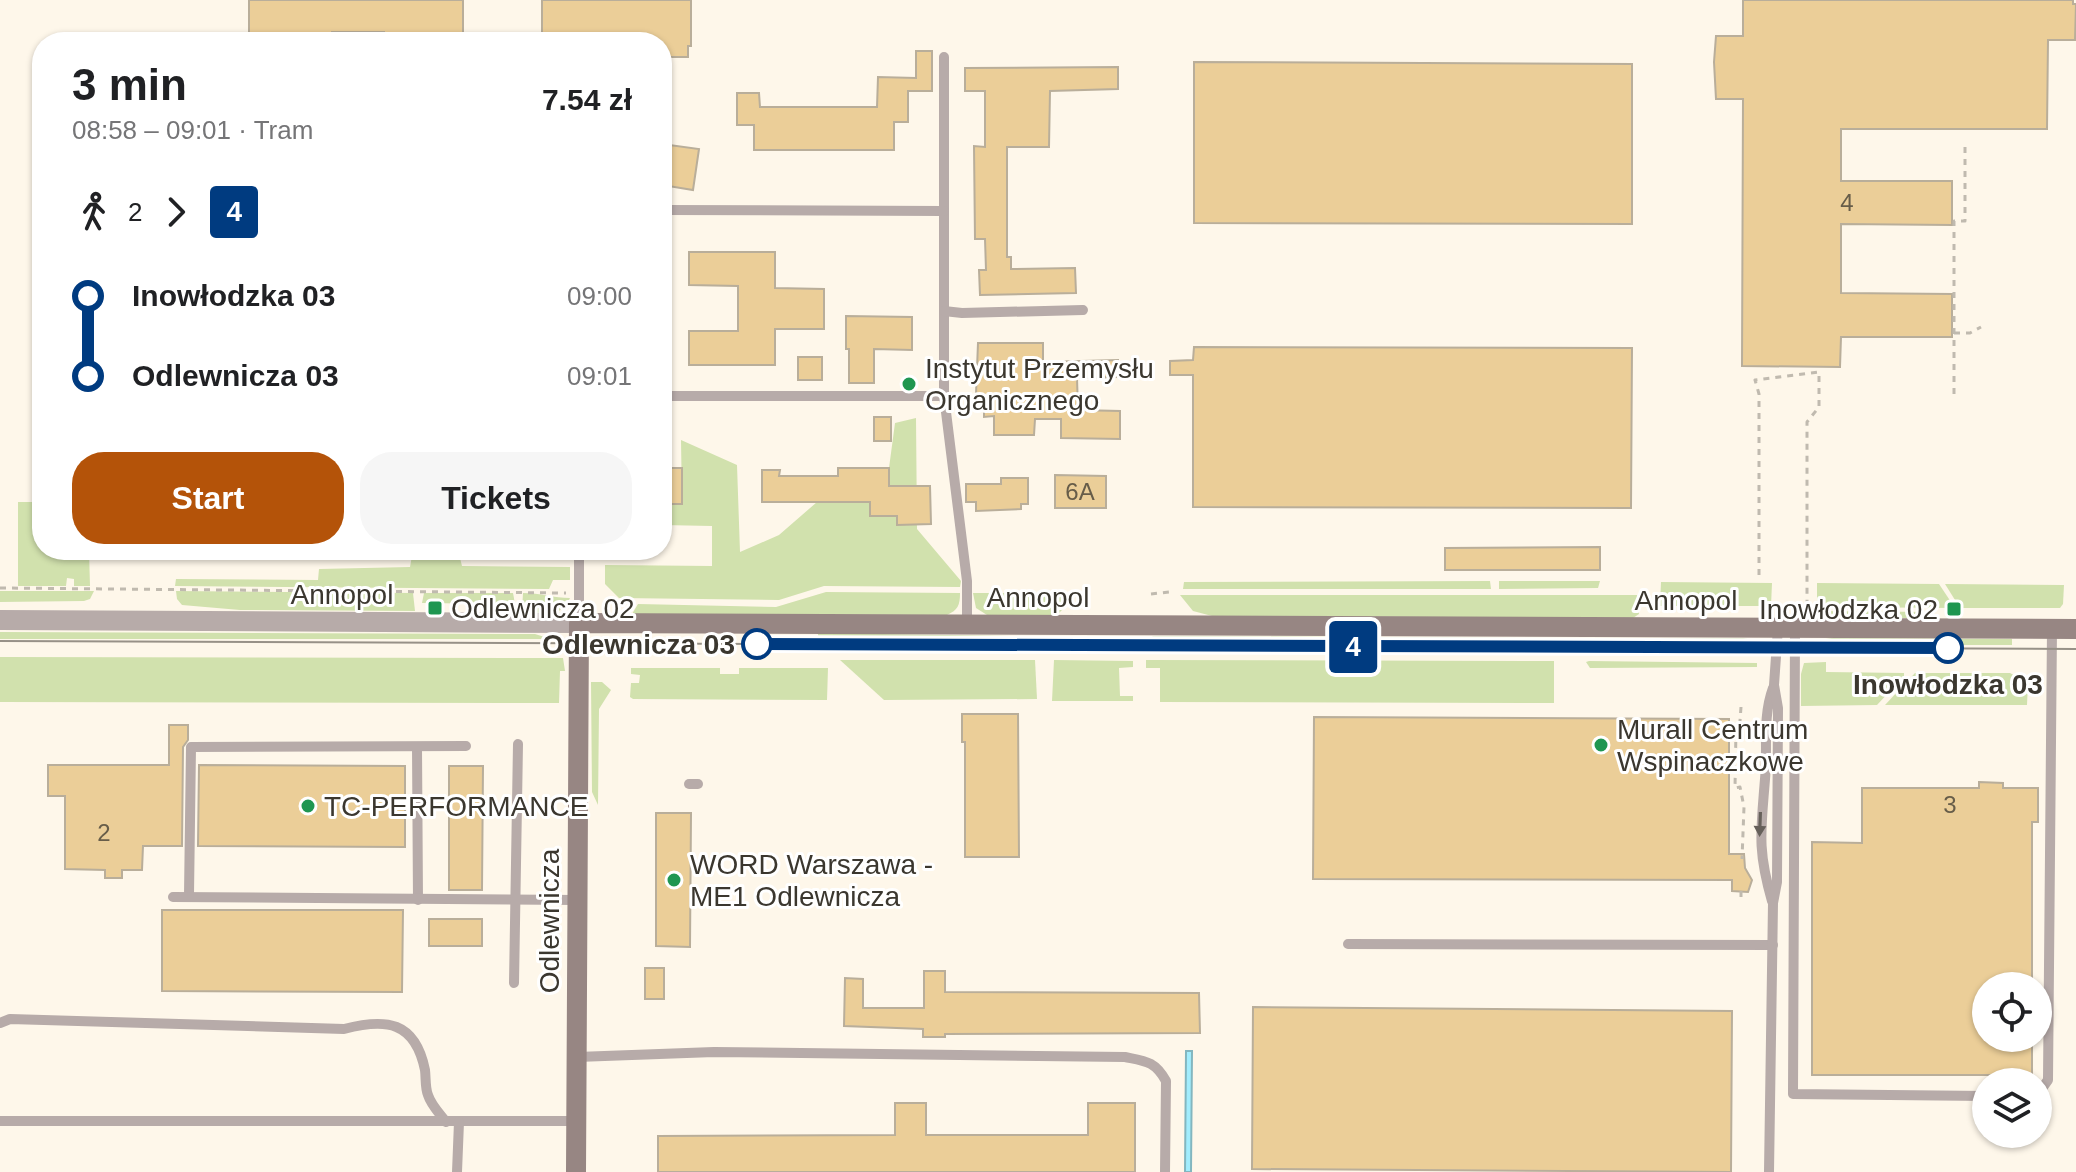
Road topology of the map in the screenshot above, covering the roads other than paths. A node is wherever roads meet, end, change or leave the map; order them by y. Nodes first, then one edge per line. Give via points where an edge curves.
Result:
1 (944, 57) dead end
2 (672, 210) edge
3 (944, 211) junction
4 (1083, 310) dead end
5 (944, 311) junction
6 (672, 396) edge
7 (944, 396) junction
8 (579, 560) edge
9 (0, 620) edge
10 (579, 623) junction
11 (967, 625) junction
12 (1786, 628) junction
13 (2052, 629) junction
14 (2076, 629) edge
15 (1774, 685) junction
16 (518, 744) dead end
17 (466, 746) dead end
18 (417, 747) junction
19 (189, 895) junction
20 (173, 897) dead end
21 (418, 900) junction
22 (516, 900) junction
23 (577, 900) junction
24 (1773, 903) junction
25 (1348, 944) dead end
26 (1773, 945) junction
27 (514, 983) dead end
28 (0, 1023) edge
29 (577, 1057) junction
30 (2048, 1068) edge
31 (1972, 1096) edge
32 (0, 1121) edge
33 (576, 1121) junction
34 (446, 1122) junction
35 (459, 1122) junction
36 (457, 1172) edge
37 (576, 1172) edge
38 (1165, 1172) edge
39 (1769, 1172) edge

1 - 3 lane
2 - 3 lane
3 - 5 lane
4 - 5 lane
5 - 7 lane
6 - 7 lane
7 - 11 lane via 966,566
8 - 10 lane
9 - 10 street, Annopol
10 - 11 street, Annopol
10 - 23 street, Odlewnicza
11 - 12 street, Annopol
12 - 13 street, Annopol
12 - 15 lane
12 - 31 lane via 1793,1094
13 - 14 street, Annopol
13 - 30 lane
15 - 24 lane via 1778,744
15 -> 24 lane via 1766,707 1759,839
16 - 22 lane
17 - 18 lane
18 - 19 lane via 191,747
18 - 21 lane
19 - 20 lane
19 - 21 lane
21 - 22 lane
22 - 23 lane
22 - 27 lane
23 - 29 street, Odlewnicza
24 - 26 lane
25 - 26 lane
26 - 39 lane
28 - 34 lane via 10,1019 399,1026 418,1045 428,1095
29 - 33 street, Odlewnicza
29 - 38 lane via 714,1052 1135,1058 1159,1068 1166,1081
32 - 34 lane
33 - 35 lane
33 - 37 street, Odlewnicza
34 - 35 lane
35 - 36 lane

